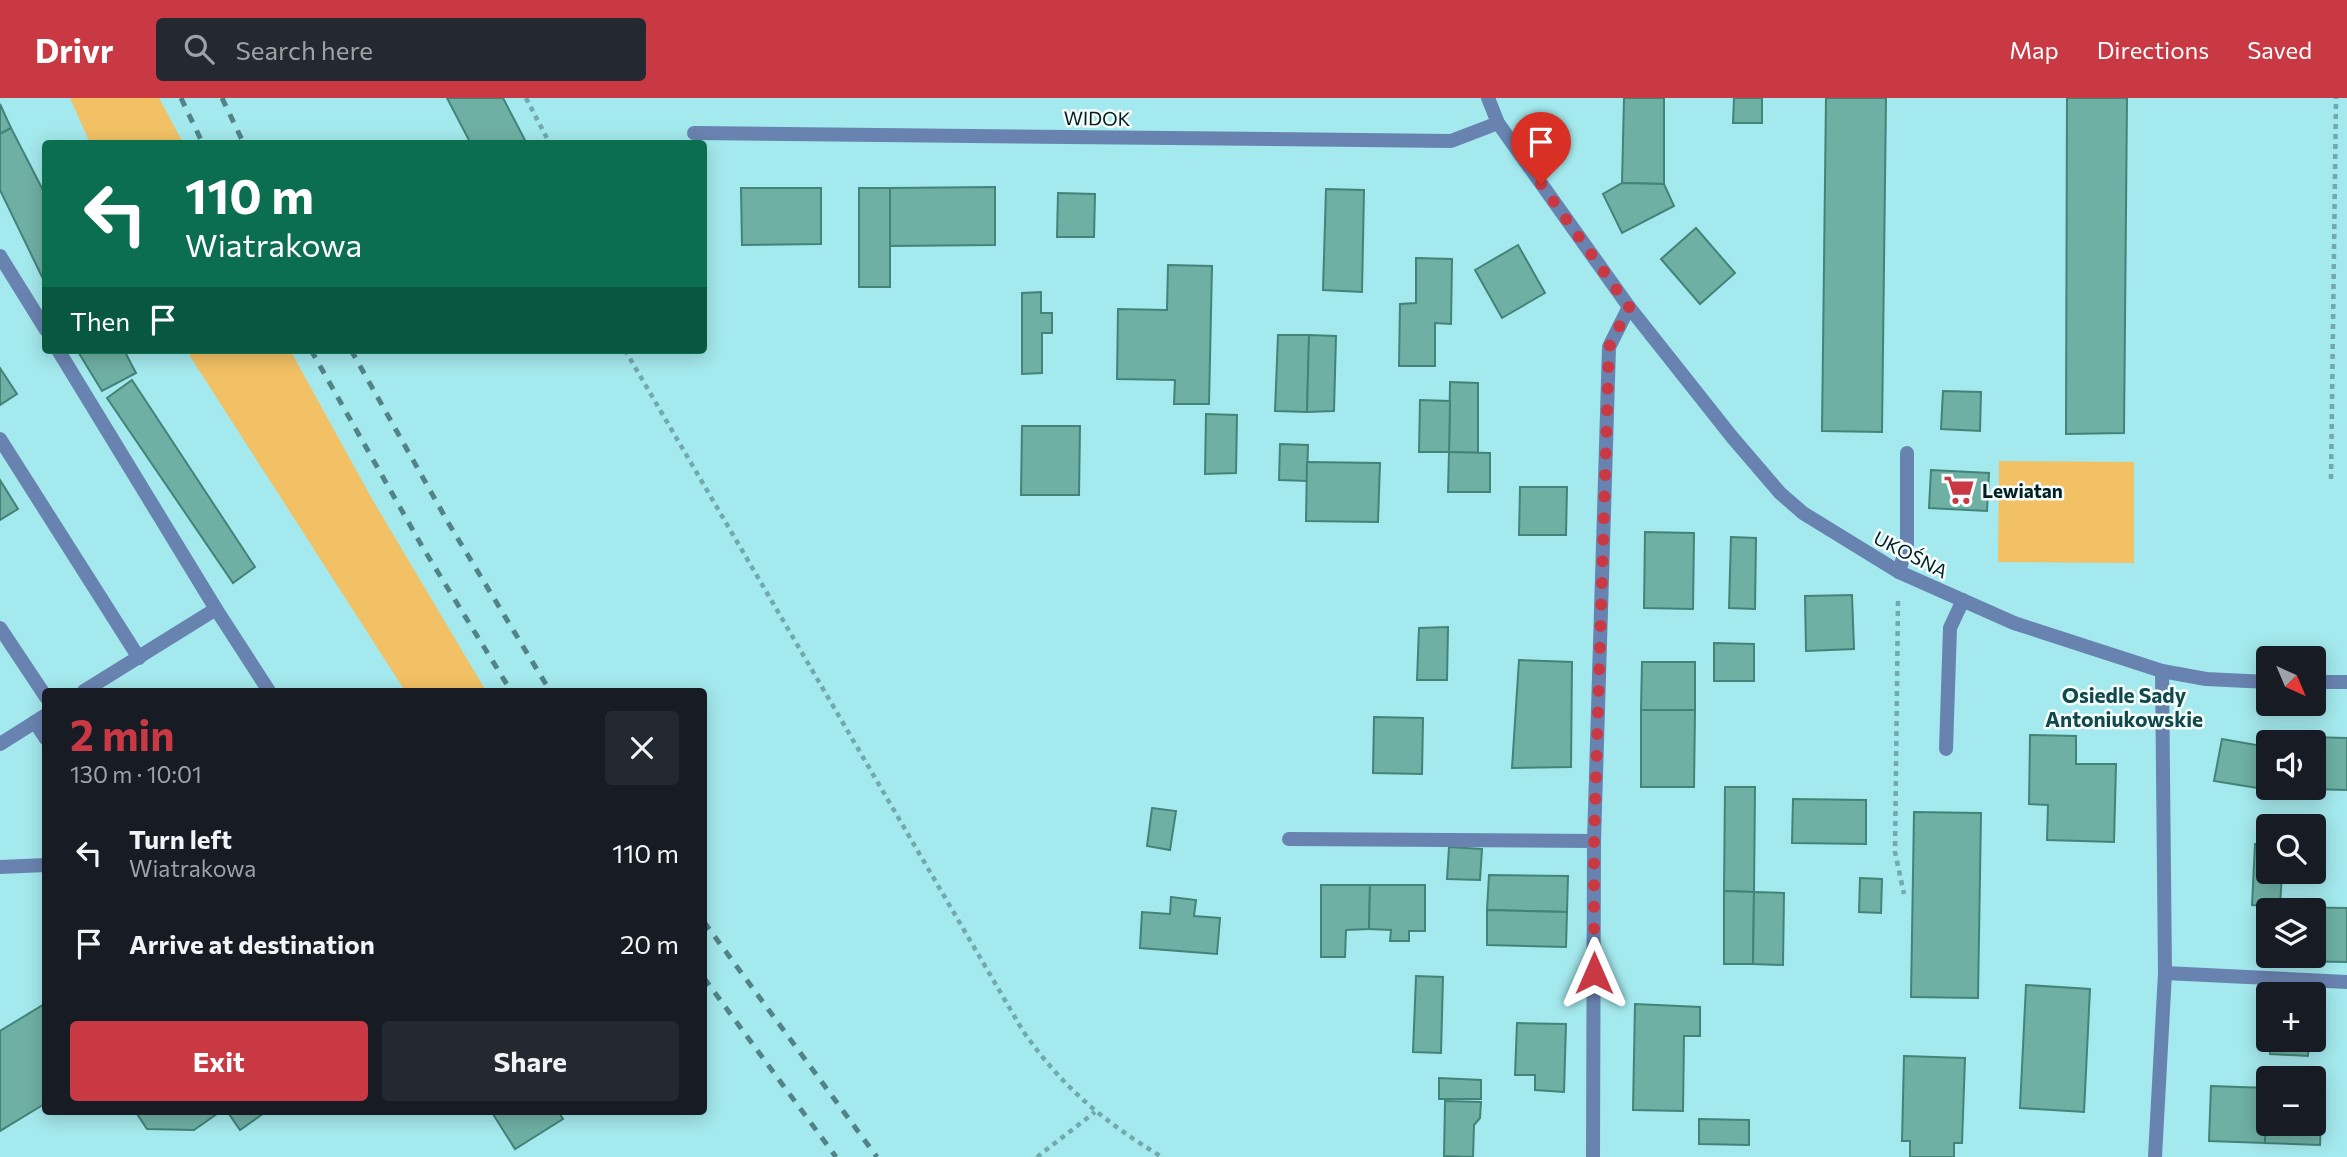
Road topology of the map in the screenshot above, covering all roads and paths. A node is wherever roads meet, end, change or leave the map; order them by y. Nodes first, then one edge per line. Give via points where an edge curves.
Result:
1 (526, 98) edge
2 (1488, 98) edge
3 (2336, 98) edge
4 (1498, 123) junction
5 (694, 133) dead end
6 (548, 140) edge
7 (0, 256) edge
8 (1629, 307) junction
9 (42, 324) edge
10 (60, 354) edge
11 (627, 354) edge
12 (0, 439) edge
13 (1907, 453) dead end
14 (2331, 479) dead end
15 (1899, 572) junction
16 (1963, 600) junction
17 (216, 609) junction
18 (0, 628) edge
19 (139, 658) junction
20 (2162, 671) junction
21 (2256, 682) edge
22 (2326, 682) edge
23 (2347, 682) edge
24 (90, 688) edge
25 (267, 688) edge
26 (42, 691) edge
27 (40, 719) edge
28 (0, 744) edge
29 (1946, 749) dead end
30 (1289, 839) dead end
31 (1594, 841) junction
32 (42, 865) edge
33 (0, 867) edge
34 (1904, 894) dead end
35 (2165, 973) junction
36 (2347, 982) edge
37 (1096, 1112) junction
38 (1037, 1157) edge
39 (1162, 1157) edge
40 (1593, 1157) edge
41 (2155, 1157) edge

1 - 6 path
2 - 4 street, UKOŚNA
3 - 14 path
4 - 5 street, WIDOK via 1451,141
4 - 8 street, UKOŚNA
7 - 9 street
8 - 15 street, UKOŚNA via 1780,493 1822,526
8 - 31 street via 1609,347
10 - 17 street
11 - 37 path via 1023,1031 1052,1070
12 - 19 street
13 - 15 street via 1907,544
15 - 16 street, UKOŚNA
15 - 34 path via 1895,852
16 - 20 street, UKOŚNA via 2014,623
16 - 29 street via 1951,628
17 - 19 street
17 - 25 street
18 - 26 street
19 - 24 street
20 - 21 street, UKOŚNA via 2206,680
20 - 35 street
22 - 23 street
27 - 28 street
30 - 31 street
31 - 40 street
32 - 33 street
35 - 36 street
35 - 41 street
37 - 38 path
37 - 39 path

